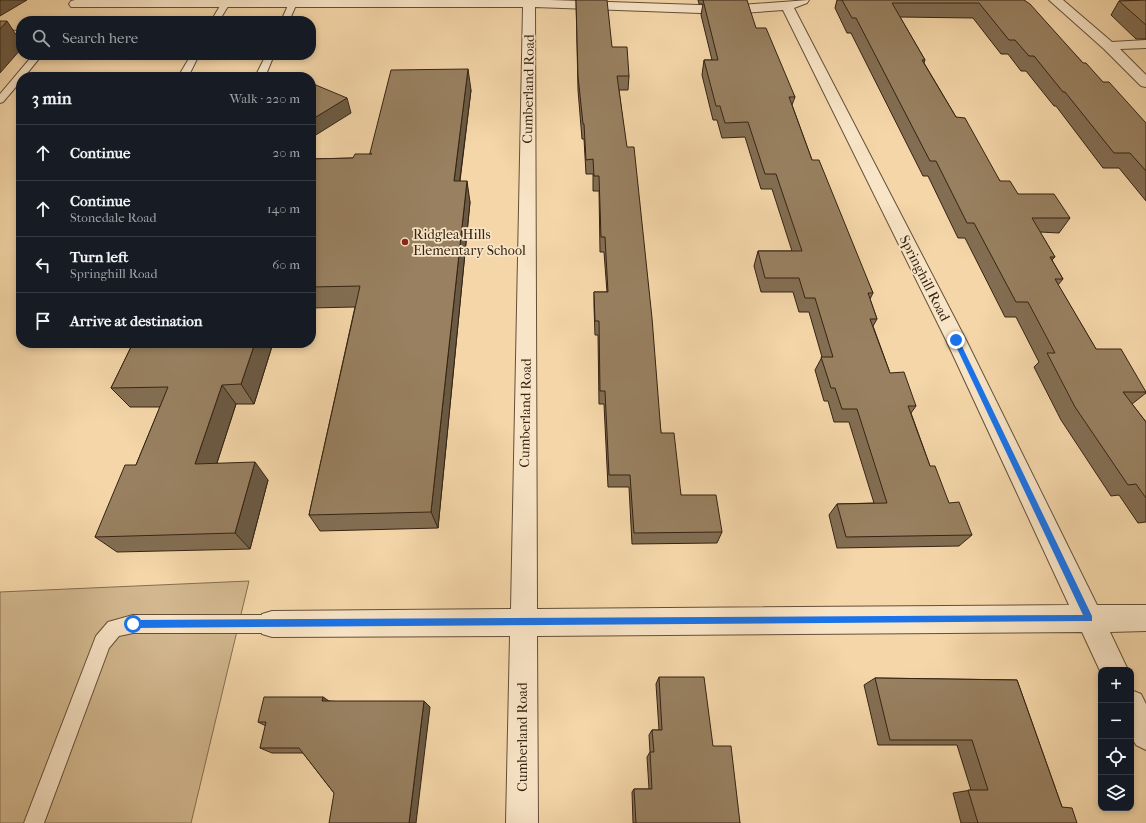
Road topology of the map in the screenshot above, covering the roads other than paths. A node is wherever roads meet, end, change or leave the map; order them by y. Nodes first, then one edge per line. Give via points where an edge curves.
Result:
1 (1054, 0) edge
2 (77, 1) edge
3 (226, 3) junction
4 (293, 3) junction
5 (795, 3) edge
6 (529, 4) junction
7 (218, 16) edge
8 (287, 16) edge
9 (0, 31) edge
10 (16, 34) edge
11 (1146, 44) edge
12 (1109, 46) junction
13 (34, 60) edge
14 (193, 60) edge
15 (268, 60) edge
16 (24, 72) edge
17 (186, 72) edge
18 (262, 72) edge
19 (16, 81) edge
20 (1146, 83) edge
21 (0, 100) edge
22 (1089, 618) junction
23 (1146, 618) edge
24 (523, 622) junction
25 (272, 624) joint
26 (1113, 667) edge
27 (1134, 710) edge
28 (1146, 735) edge
29 (34, 823) edge
30 (522, 823) edge

1 - 12 street
2 - 3 street
3 - 4 street
3 - 7 lane
4 - 6 street
4 - 8 lane
5 - 6 street via 728,10
5 - 22 street, Springhill Road
6 - 24 street, Cumberland Road
9 - 10 lane
11 - 12 street
12 - 20 street
13 - 16 lane
14 - 17 lane
15 - 18 lane
19 - 21 lane
22 - 23 street
22 - 24 street
22 - 26 street, Springhill Road
24 - 25 street
24 - 30 street, Cumberland Road
25 - 29 lane via 133,624 114,628 102,642
27 - 28 street

